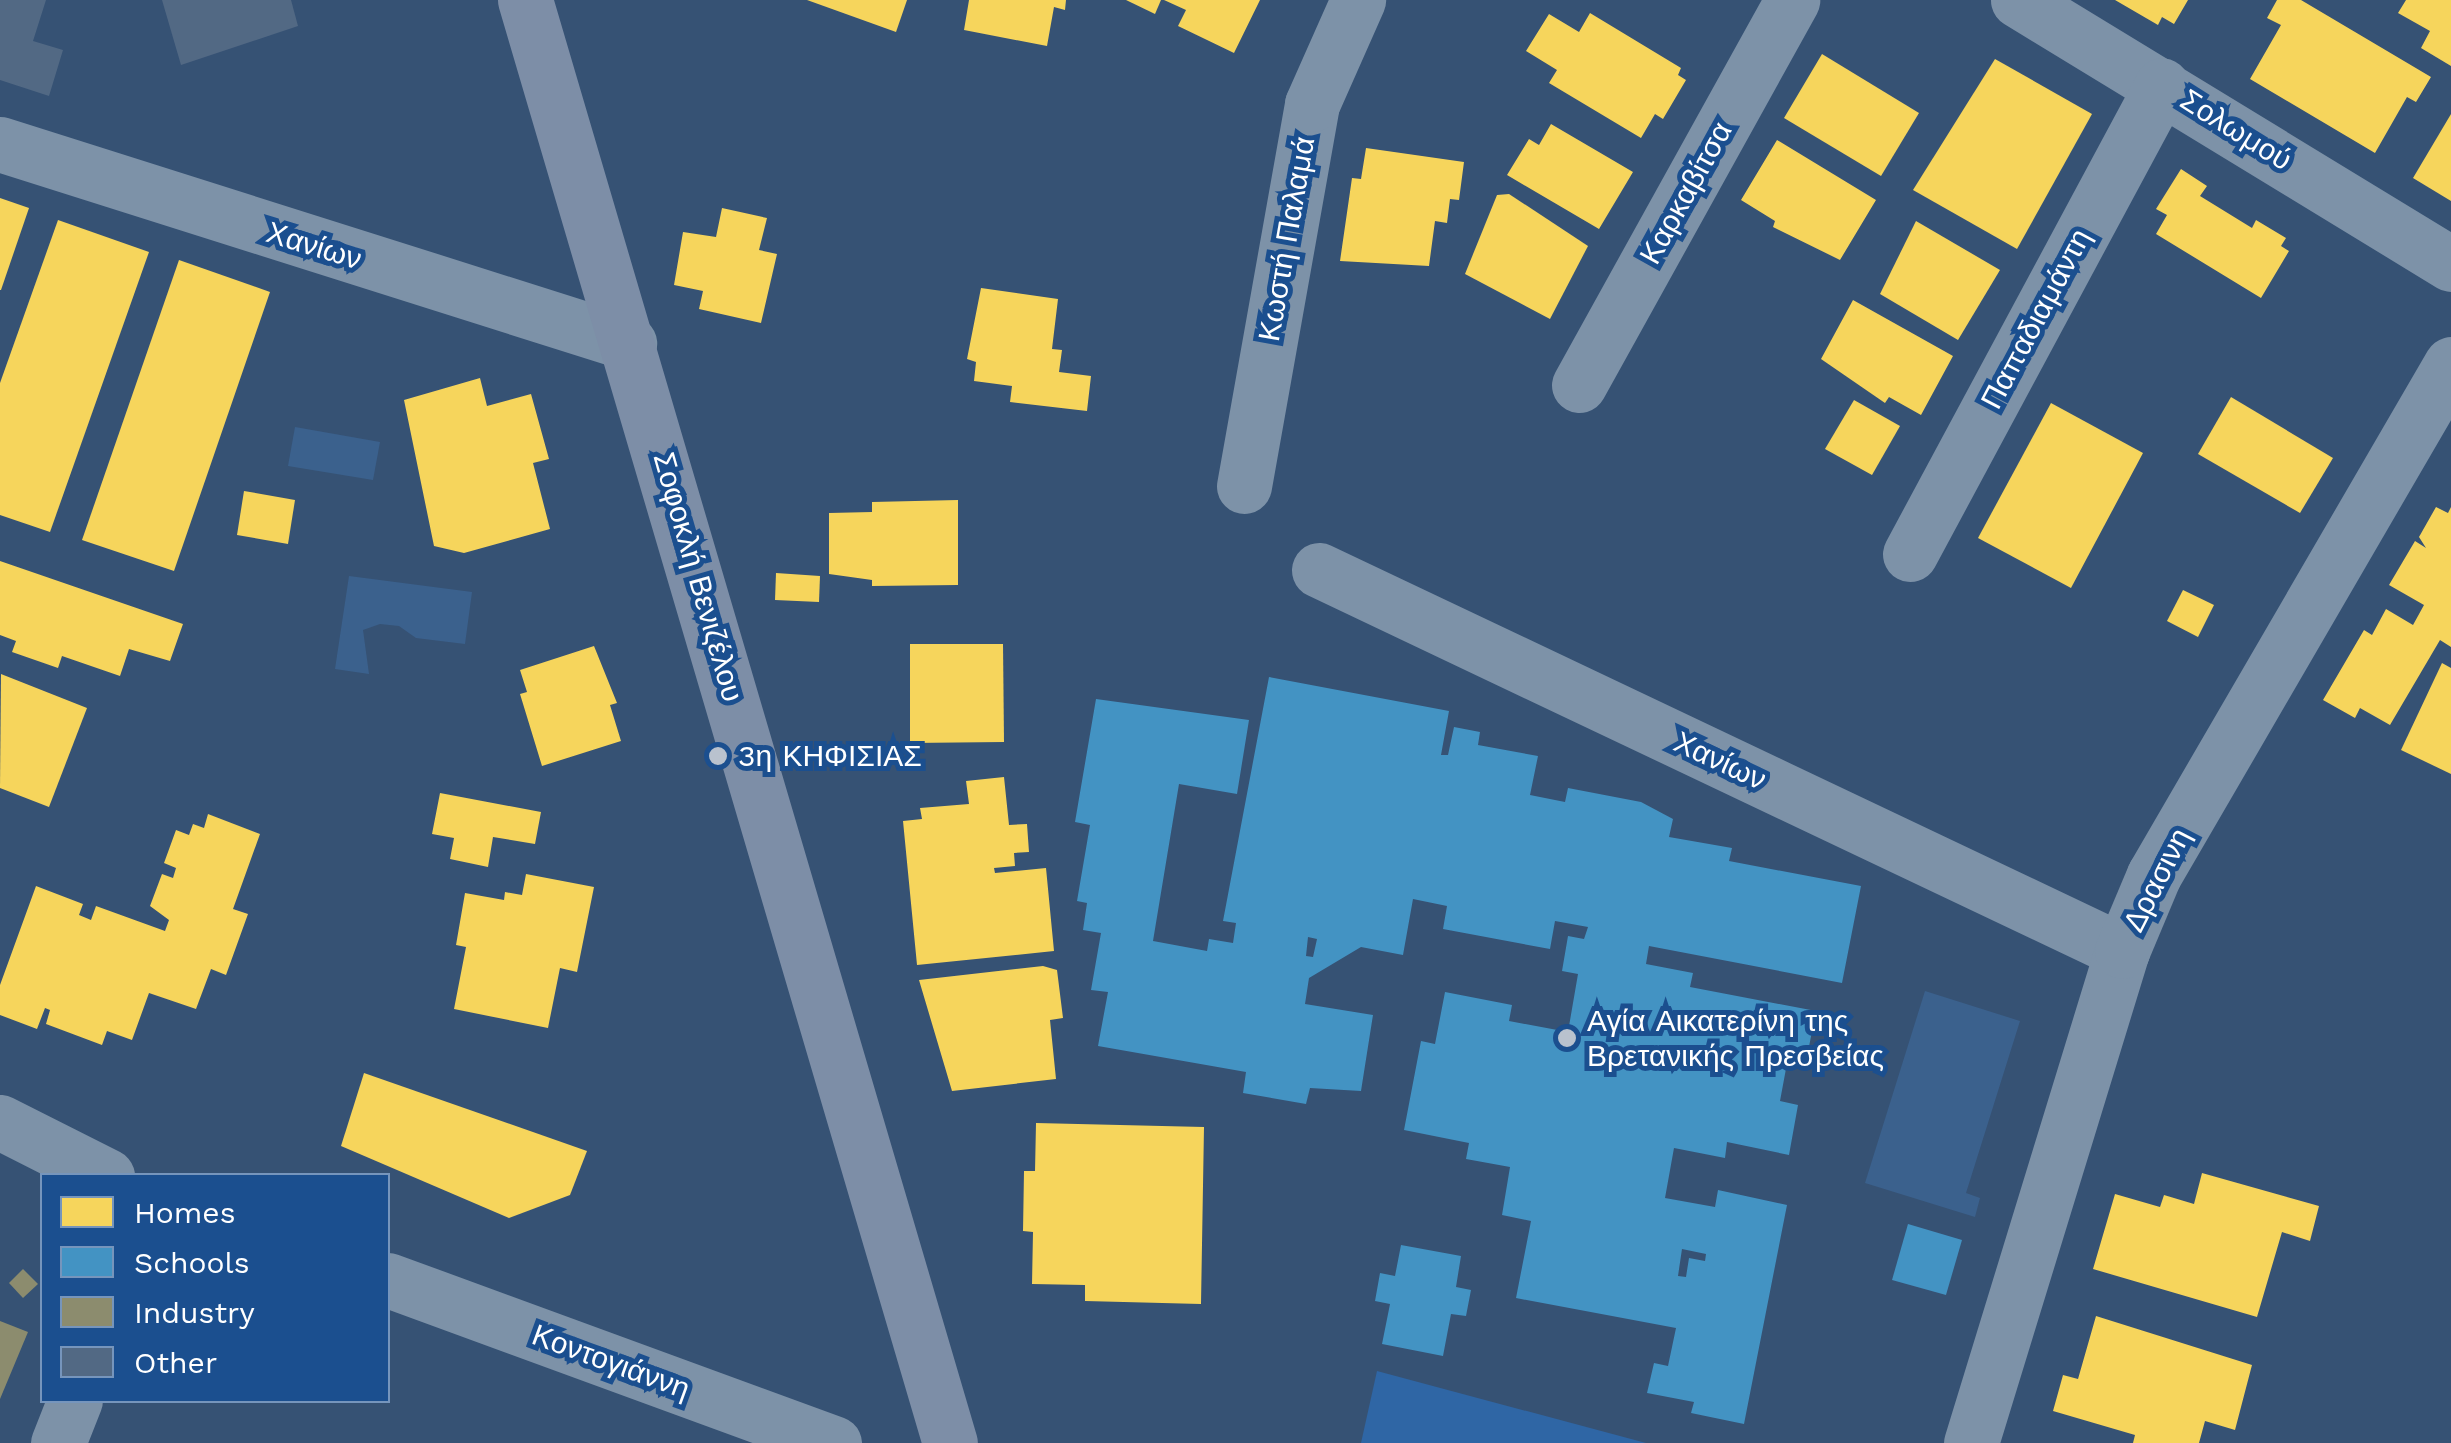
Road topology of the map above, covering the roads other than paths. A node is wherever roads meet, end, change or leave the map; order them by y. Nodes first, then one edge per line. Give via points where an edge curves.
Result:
1 (525, 0) edge
2 (1358, 0) edge
3 (1792, 0) edge
4 (2018, 0) edge
5 (2162, 84) junction
6 (0, 144) edge
7 (2451, 264) edge
8 (629, 343) junction
9 (2451, 364) edge
10 (1579, 385) dead end
11 (1244, 486) dead end
12 (1910, 554) dead end
13 (1318, 570) dead end
14 (2122, 951) junction
15 (0, 1122) edge
16 (100, 1173) edge
17 (390, 1281) edge
18 (74, 1403) edge
19 (58, 1443) edge
20 (834, 1443) edge
21 (950, 1443) edge
22 (1971, 1443) edge

1 - 8 main road, Σοφοκλή Βενιζέλου
2 - 11 street, Κωστή Παλαμά via 1312,104
3 - 10 street, Καρκαβίτσα
4 - 5 street, Σολωμού
5 - 7 street, Σολωμού
5 - 12 street, Παπαδιαμάντη
6 - 8 street, Χανίων
8 - 21 main road, Σοφοκλή Βενιζέλου
9 - 14 street, Δρασινη via 2154,876
13 - 14 street, Χανίων
14 - 22 street, Δρασινη
15 - 16 street
17 - 20 street, Κοντογιάννη
18 - 19 street

